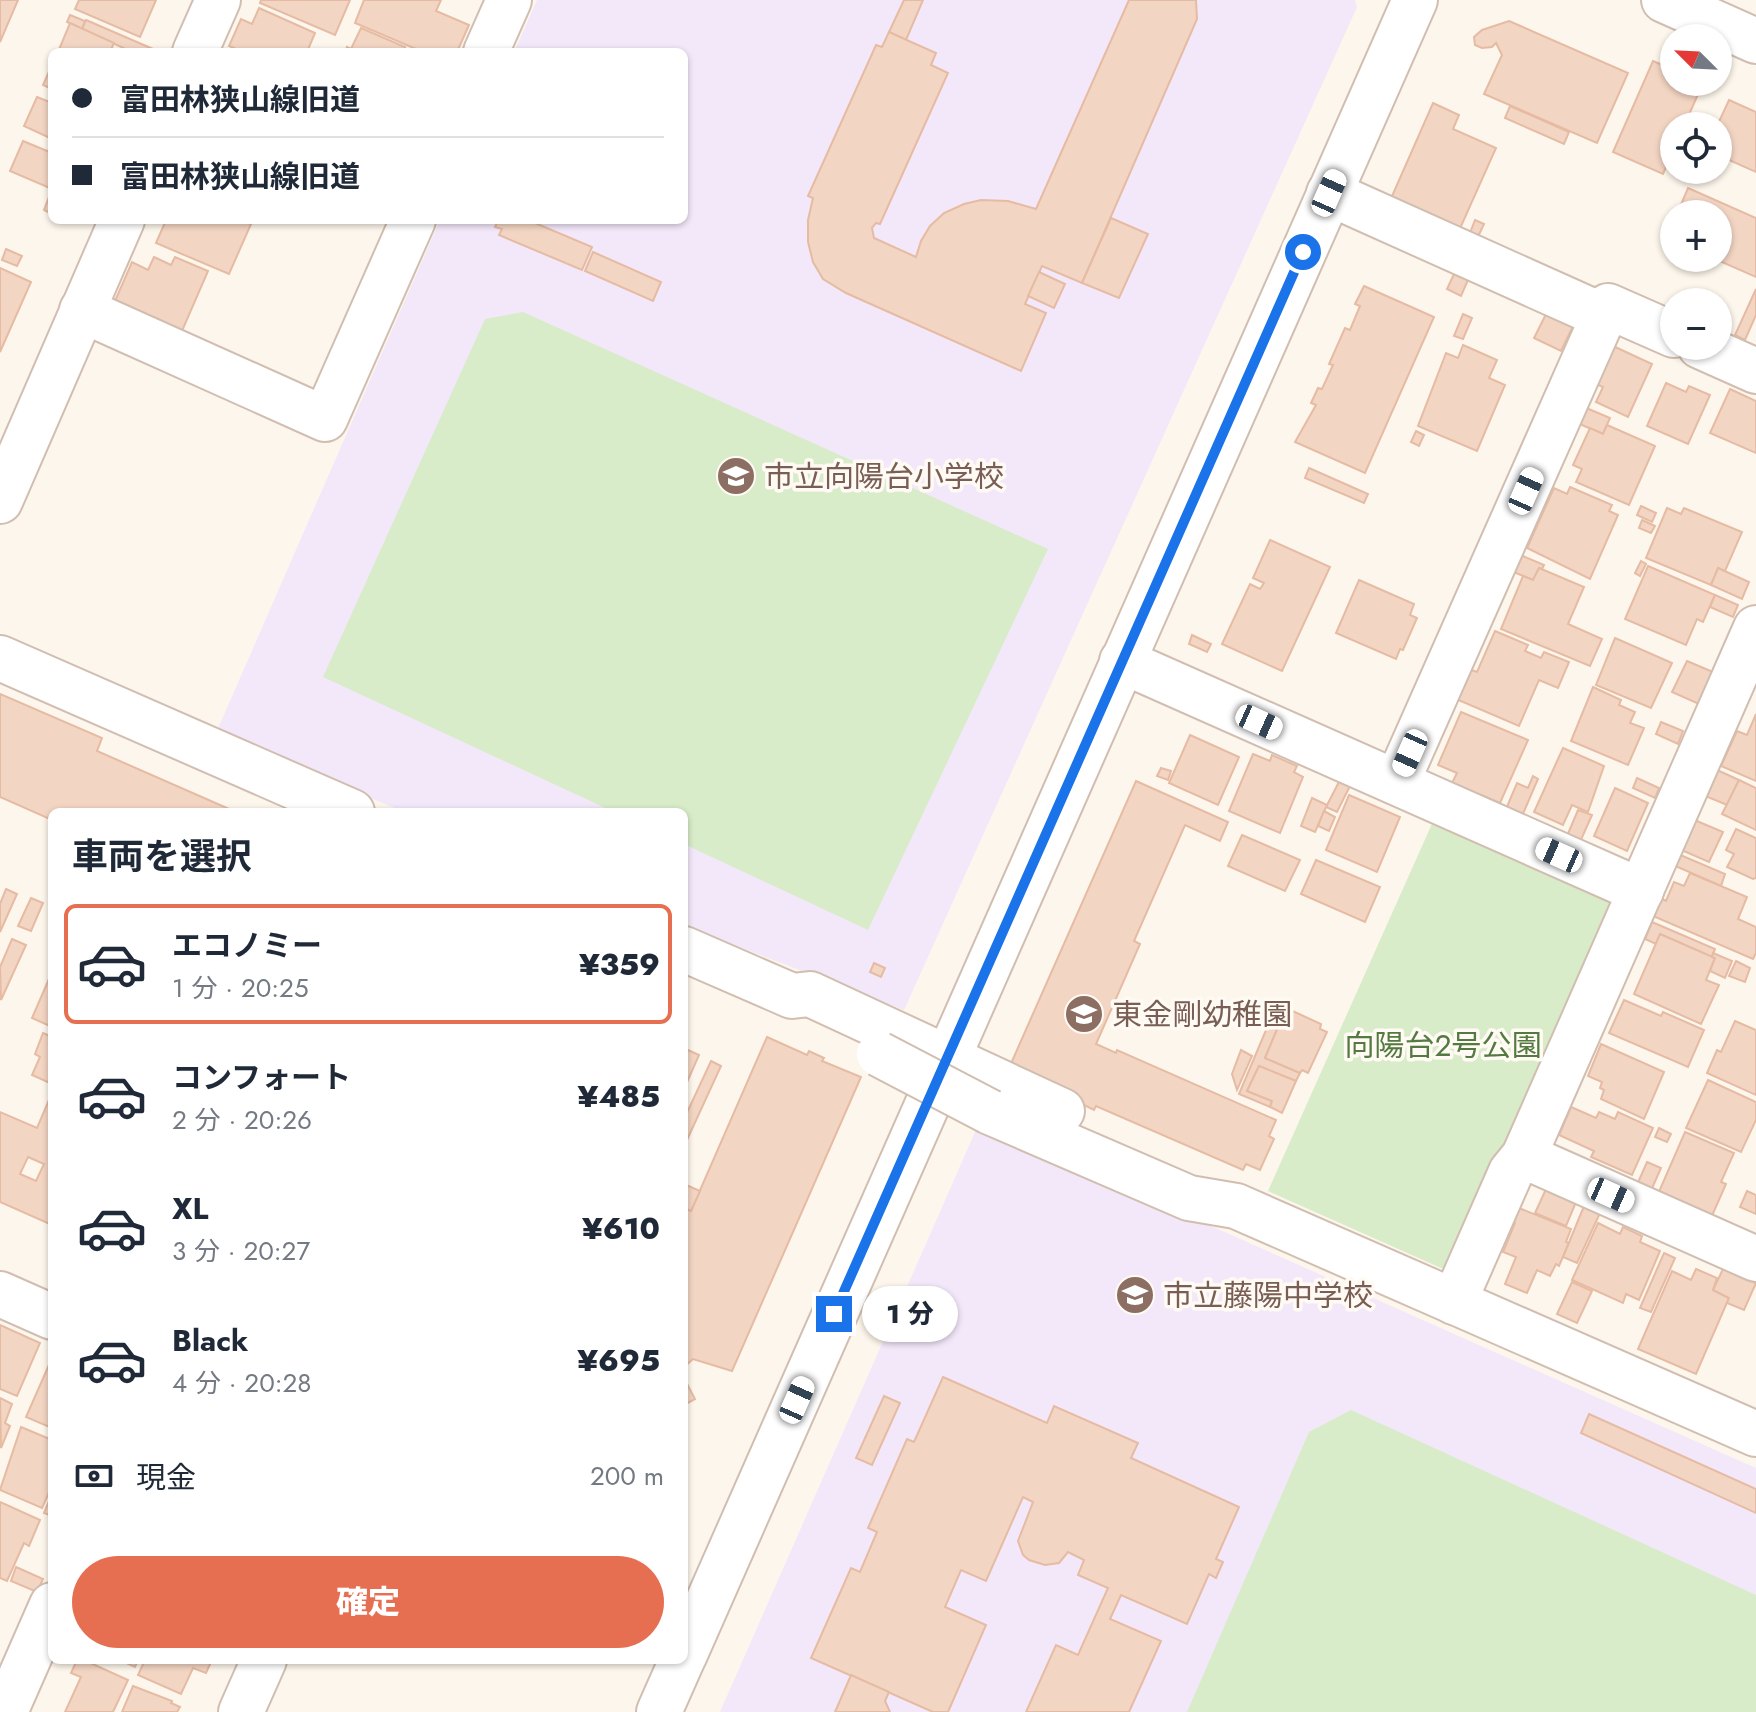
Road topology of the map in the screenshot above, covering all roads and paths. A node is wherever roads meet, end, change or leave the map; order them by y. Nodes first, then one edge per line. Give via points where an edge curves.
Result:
1 (218, 0) edge
2 (509, 0) edge
3 (1415, 0) edge
4 (1664, 0) edge
5 (1756, 41) edge
6 (197, 48) edge
7 (488, 48) edge
8 (1329, 193) junction
9 (120, 224) edge
10 (411, 224) edge
11 (82, 310) junction
12 (1603, 316) junction
13 (1660, 329) edge
14 (1731, 360) edge
15 (1756, 371) edge
16 (1, 492) edge
17 (1756, 628) edge
18 (0, 658) edge
19 (1122, 661) junction
20 (1397, 782) junction
21 (343, 808) edge
22 (1641, 891) junction
23 (688, 951) edge
24 (688, 970) edge
25 (947, 1058) junction
26 (1524, 1156) junction
27 (1236, 1206) junction
28 (1756, 1259) edge
29 (0, 1294) edge
30 (1454, 1302) junction
31 (48, 1315) edge
32 (1756, 1434) edge
33 (48, 1614) edge
34 (688, 1647) edge
35 (262, 1664) edge
36 (680, 1664) edge
37 (5, 1712) edge
38 (241, 1712) edge
39 (659, 1712) edge

1 - 6 street
2 - 7 street
3 - 8 street
4 - 5 street
8 - 12 street
8 - 19 street
9 - 11 street
10 - 11 street via 325,419
11 - 16 street
12 - 13 street via 1608,306
12 - 20 street
14 - 15 street
17 - 22 street
18 - 21 street
19 - 20 street
19 - 25 street
20 - 22 street
22 - 26 street
23 - 25 street via 792,996 810,994
24 - 27 street, bridge via 879,1054 990,1112 1189,1198
25 - 27 street via 1216,1179
25 - 34 street
26 - 28 street
26 - 30 street via 1511,1172
27 - 30 street
29 - 31 street
30 - 32 street
33 - 37 street
35 - 38 street
36 - 39 street

